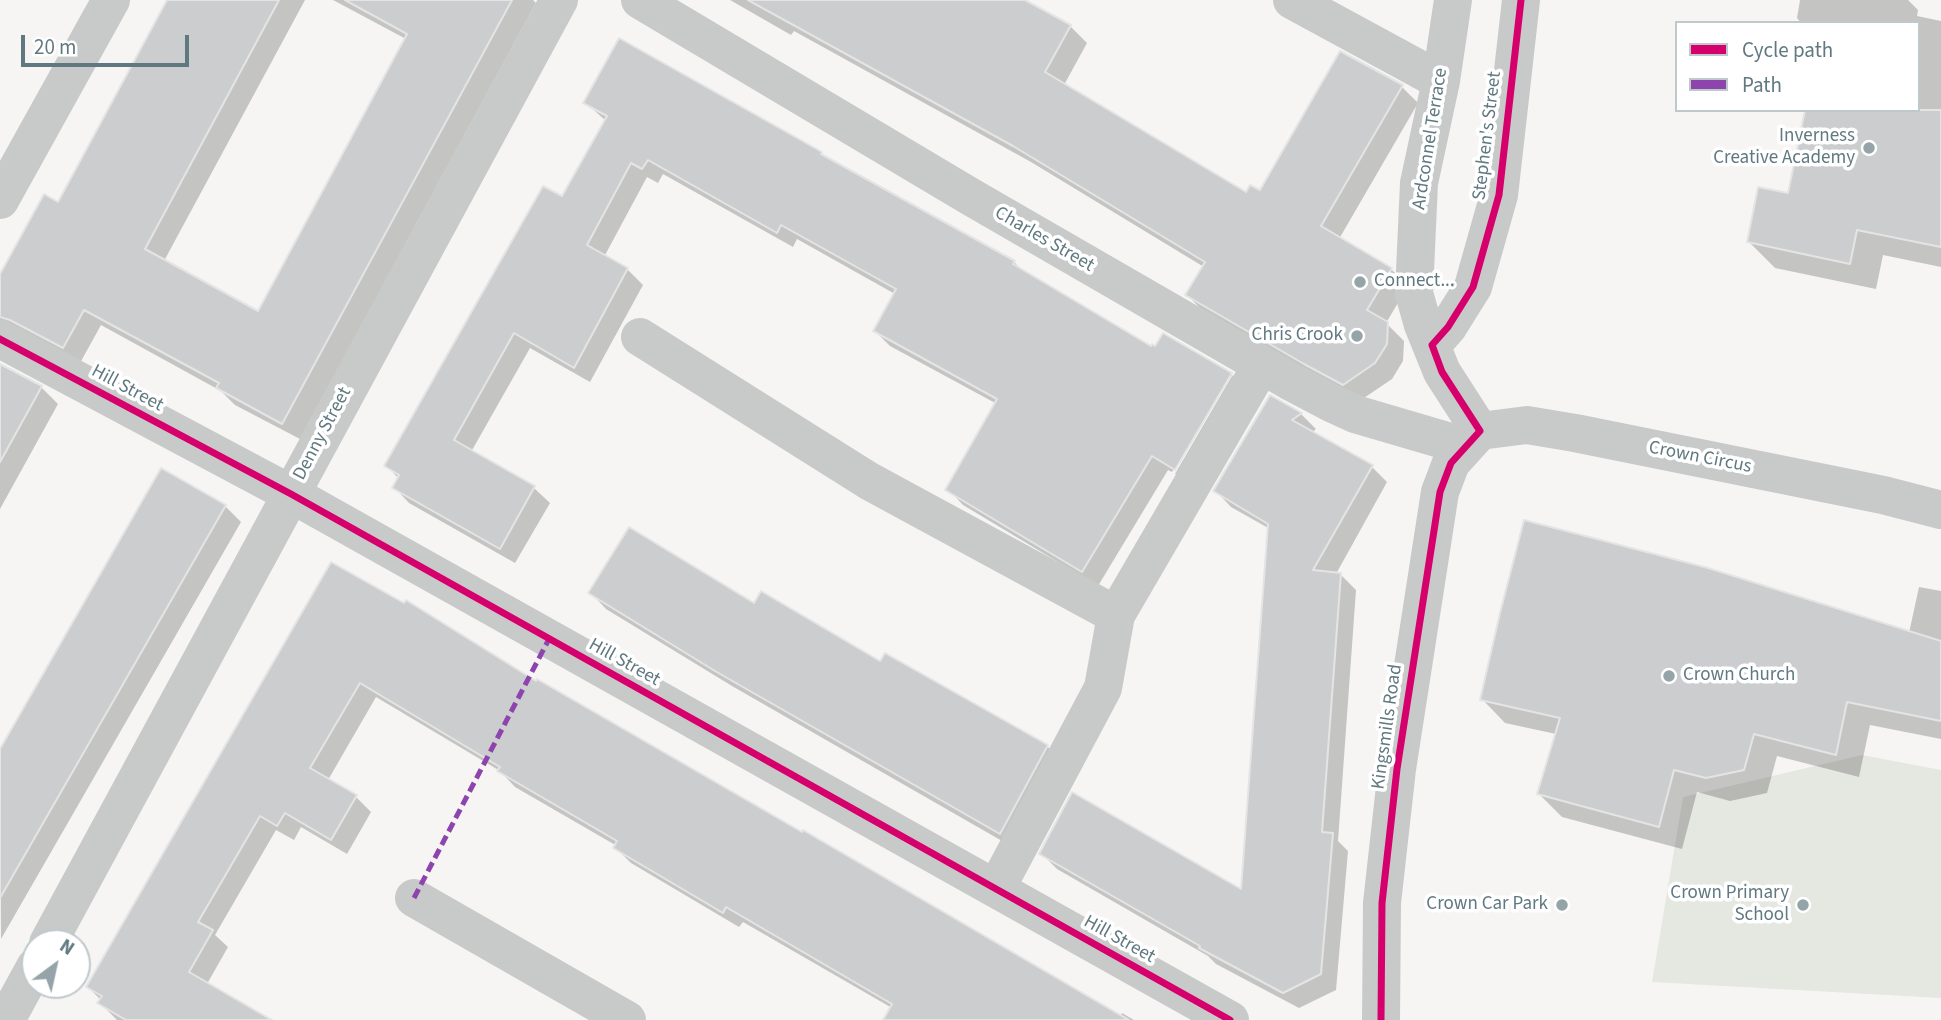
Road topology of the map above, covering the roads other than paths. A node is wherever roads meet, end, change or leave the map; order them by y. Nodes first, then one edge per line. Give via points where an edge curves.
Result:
1 (111, 0) edge
2 (559, 0) edge
3 (640, 0) edge
4 (1292, 0) edge
5 (1453, 0) edge
6 (1521, 0) edge
7 (1440, 81) junction
8 (0, 200) edge
9 (640, 337) dead end
10 (0, 339) edge
11 (1432, 345) junction
12 (1261, 366) junction
13 (1472, 439) junction
14 (291, 494) junction
15 (1941, 510) edge
16 (1116, 615) junction
17 (996, 889) junction
18 (414, 898) dead end
19 (56, 929) edge
20 (21, 993) edge
21 (9, 1016) edge
22 (628, 1020) edge
23 (1230, 1020) edge
24 (1381, 1020) edge

1 - 8 street
2 - 14 street, Denny Street
3 - 12 street, Charles Street
4 - 7 street
5 - 7 street, Ardconnel Terrace
6 - 11 street, Stephen's Street via 1499,195 1473,287
7 - 11 street, Ardconnel Terrace via 1419,183 1414,293
9 - 16 street via 869,481
10 - 14 street, Hill Street
11 - 13 street, Ardconnel Terrace
12 - 13 street, Charles Street via 1355,414
12 - 16 street
13 - 15 street, Crown Circus via 1527,425
13 - 24 street, Kingsmills Road via 1451,463 1440,492 1396,769 1381,903
14 - 17 street, Hill Street
14 - 19 street, Denny Street
16 - 17 street via 1103,688
17 - 23 street, Hill Street
18 - 22 street
20 - 21 street

